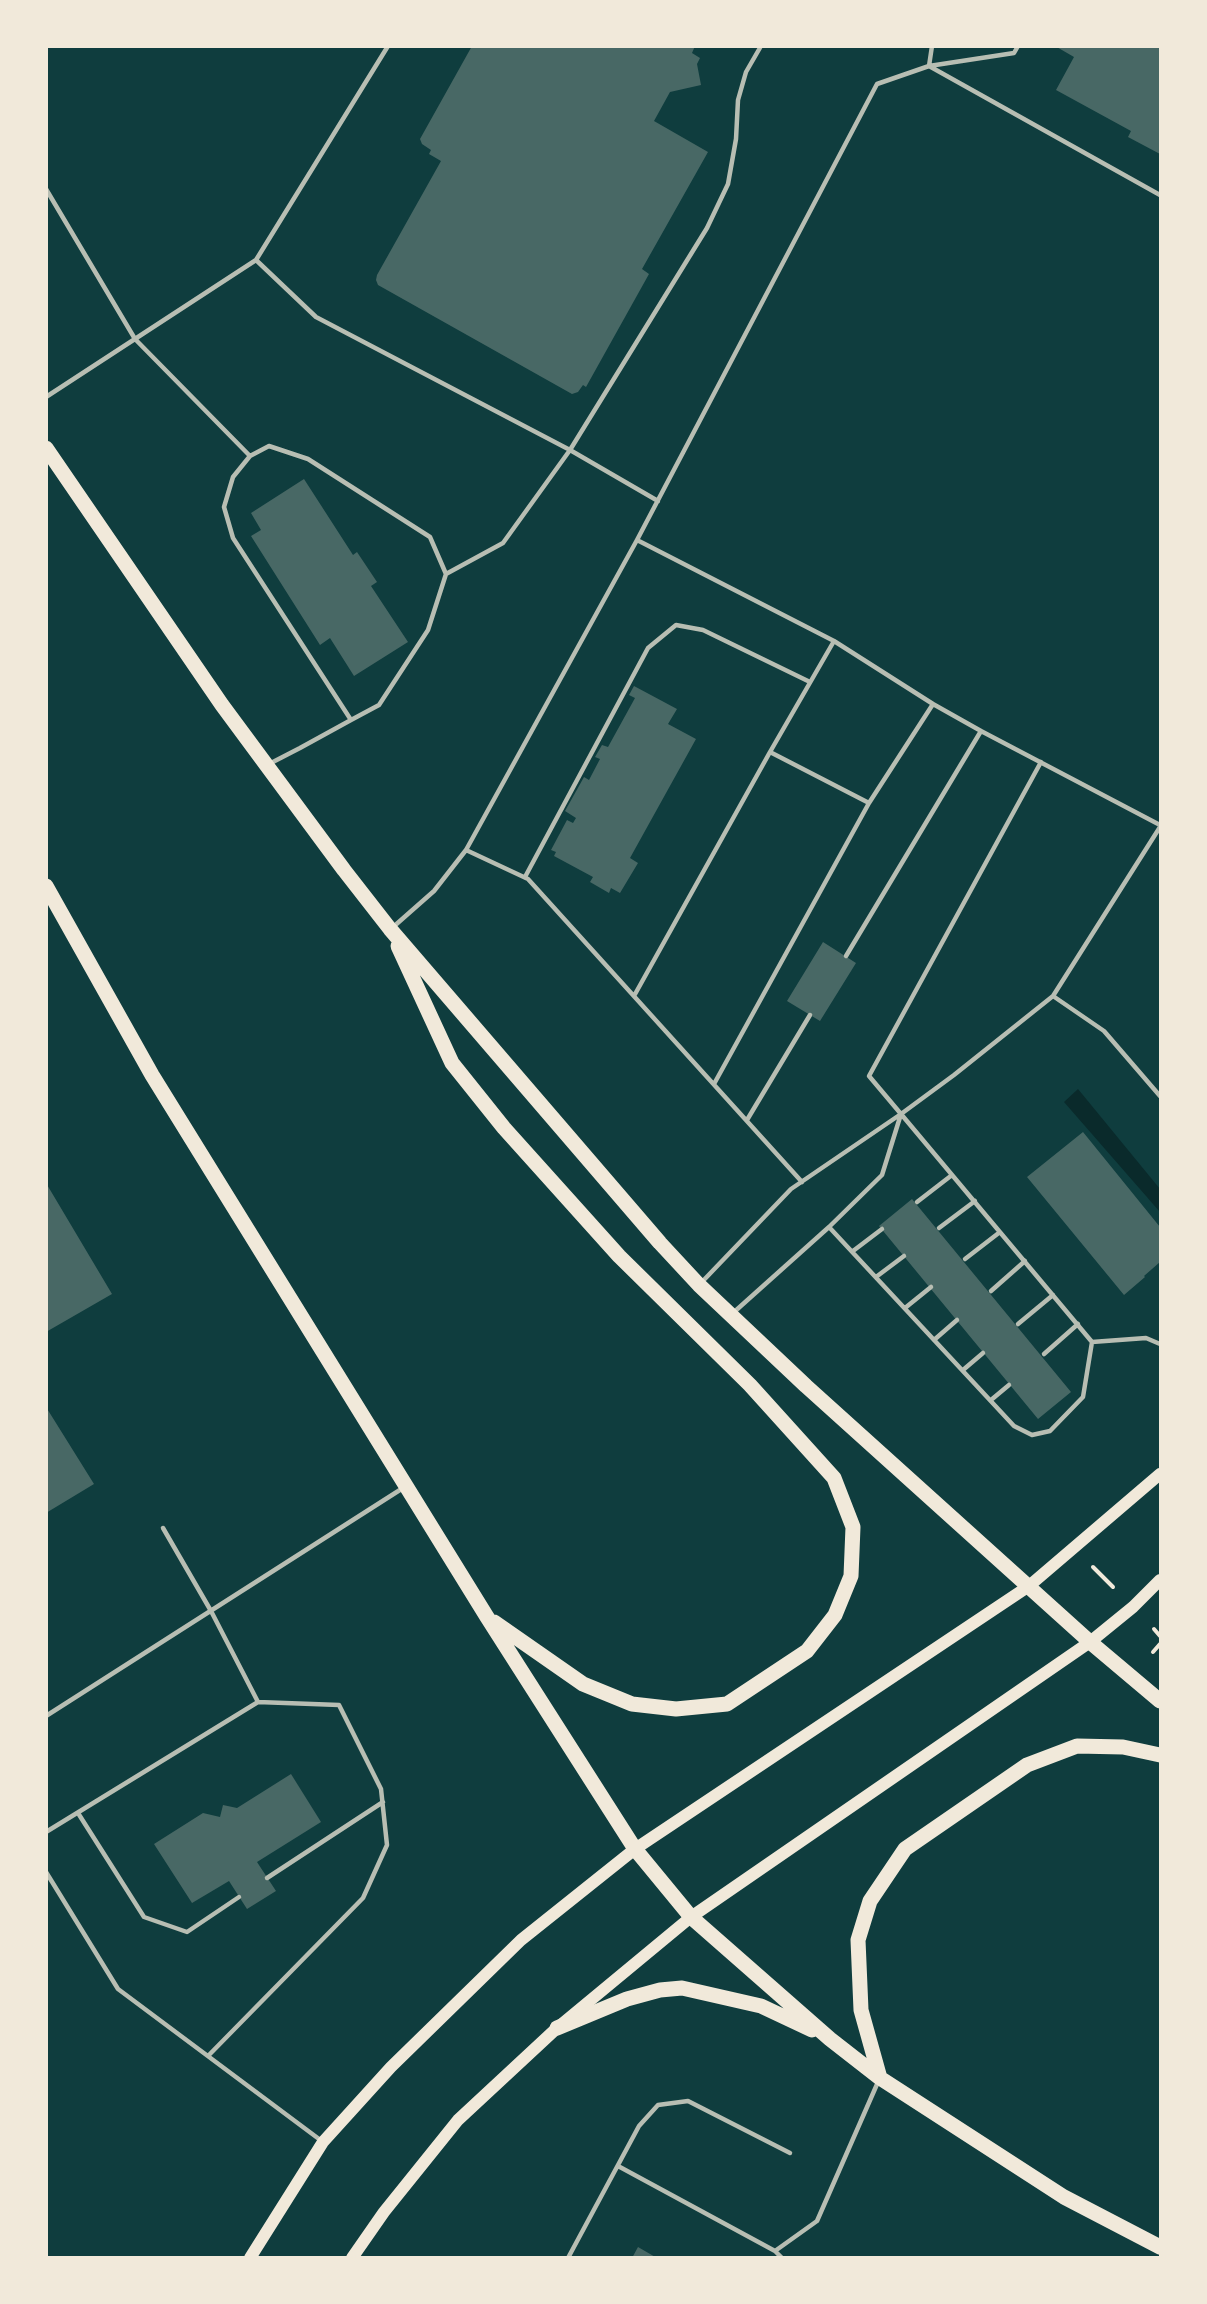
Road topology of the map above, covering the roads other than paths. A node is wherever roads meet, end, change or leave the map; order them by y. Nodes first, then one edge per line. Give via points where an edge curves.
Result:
1 (388, 46) edge
2 (761, 46) edge
3 (932, 46) edge
4 (1018, 46) edge
5 (929, 66) junction
6 (46, 189) edge
7 (1161, 195) edge
8 (256, 260) junction
9 (135, 339) junction
10 (46, 397) edge
11 (46, 447) edge
12 (570, 450) junction
13 (250, 456) junction
14 (658, 501) junction
15 (637, 540) junction
16 (446, 574) junction
17 (834, 641) junction
18 (810, 682) junction
19 (933, 704) junction
20 (351, 720) junction
21 (981, 731) junction
22 (770, 752) junction
23 (1041, 762) junction
24 (266, 766) junction
25 (869, 803) junction
26 (1161, 826) edge
27 (466, 850) junction
28 (525, 877) junction
29 (46, 886) edge
30 (390, 929) junction
31 (846, 956) dead end
32 (634, 996) junction
33 (1053, 996) junction
34 (810, 1015) dead end
35 (714, 1084) junction
36 (1161, 1096) edge
37 (901, 1114) junction
38 (747, 1120) junction
39 (952, 1175) junction
40 (802, 1182) junction
41 (975, 1201) junction
42 (917, 1202) dead end
43 (829, 1227) junction
44 (939, 1228) dead end
45 (882, 1229) dead end
46 (1000, 1232) junction
47 (853, 1251) junction
48 (904, 1256) dead end
49 (965, 1260) dead end
50 (1025, 1261) junction
51 (876, 1277) junction
52 (699, 1284) junction
53 (930, 1287) dead end
54 (991, 1291) dead end
55 (1053, 1295) junction
56 (905, 1308) junction
57 (731, 1315) junction
58 (957, 1320) dead end
59 (1018, 1324) dead end
60 (1078, 1324) junction
61 (934, 1340) junction
62 (1092, 1342) junction
63 (1161, 1344) edge
64 (983, 1353) dead end
65 (1044, 1354) dead end
66 (963, 1370) junction
67 (1009, 1384) dead end
68 (991, 1400) junction
69 (1161, 1474) edge
70 (406, 1486) junction
71 (163, 1528) dead end
72 (1161, 1580) edge
73 (1029, 1586) junction
74 (211, 1611) junction
75 (487, 1617) junction
76 (1090, 1642) junction
77 (1161, 1701) edge
78 (258, 1702) junction
79 (46, 1716) edge
80 (1161, 1755) edge
81 (383, 1802) junction
82 (78, 1813) junction
83 (46, 1832) edge
84 (635, 1850) junction
85 (46, 1872) edge
86 (267, 1878) dead end
87 (239, 1897) dead end
88 (691, 1917) junction
89 (557, 2028) junction
90 (830, 2039) junction
91 (208, 2056) junction
92 (880, 2078) junction
93 (322, 2142) junction
94 (790, 2153) dead end
95 (618, 2166) junction
96 (1161, 2247) edge
97 (775, 2251) junction
98 (250, 2258) edge
99 (352, 2258) edge
100 (568, 2258) edge
101 (782, 2258) edge

1 - 8 lane
2 - 12 lane via 746,72 738,100 728,183 707,228
3 - 5 lane
4 - 5 lane via 1014,53
5 - 7 lane
5 - 14 lane via 877,84
6 - 9 lane
8 - 9 lane
8 - 12 lane via 316,317
9 - 10 lane
9 - 13 lane
11 - 24 main road
12 - 14 lane
12 - 16 lane via 503,543
13 - 16 lane via 269,446 308,459 430,537
13 - 20 lane via 233,477 224,507 233,538
14 - 15 lane
15 - 17 lane
15 - 27 lane
16 - 20 lane via 428,630 379,705
17 - 18 lane
17 - 19 lane
18 - 22 lane
18 - 28 lane via 703,630 676,625 648,648
19 - 21 lane
19 - 25 lane
20 - 24 lane
21 - 23 lane
21 - 31 lane
22 - 25 lane
22 - 32 lane
23 - 26 lane
23 - 37 lane via 869,1076
24 - 30 main road
25 - 35 lane
26 - 33 lane
27 - 28 lane
27 - 30 lane via 434,891
28 - 32 lane
29 - 70 main road via 152,1076
30 - 52 main road
30 - 75 main road via 452,1063 504,1128 619,1256 750,1384 834,1478 853,1527 851,1576 835,1615 807,1651 727,1704 676,1709 632,1704 582,1684
32 - 35 lane
33 - 36 lane via 1104,1031
33 - 37 lane
34 - 38 lane
35 - 38 lane
37 - 39 lane
37 - 40 lane
37 - 43 lane via 882,1176
38 - 40 lane
39 - 41 lane
39 - 42 lane
40 - 52 lane
41 - 44 lane
41 - 46 lane
43 - 47 lane
43 - 57 lane
45 - 47 lane
46 - 49 lane
46 - 50 lane
47 - 51 lane
48 - 51 lane
50 - 54 lane
50 - 55 lane
51 - 56 lane
52 - 57 main road
53 - 56 lane
55 - 59 lane
55 - 60 lane
56 - 61 lane
57 - 73 main road
58 - 61 lane
60 - 62 lane
60 - 65 lane
61 - 66 lane
62 - 63 lane via 1146,1338
62 - 68 lane via 1083,1397 1050,1431 1032,1435 1014,1426
64 - 66 lane
66 - 68 lane
67 - 68 lane
69 - 73 main road
70 - 74 lane
70 - 75 main road
71 - 74 lane
72 - 76 main road
73 - 76 main road
73 - 84 main road
74 - 78 lane
74 - 79 lane
75 - 84 main road
76 - 77 main road
76 - 88 main road
78 - 81 lane via 339,1705 381,1788
78 - 82 lane
80 - 92 main road via 1123,1747 1077,1746 1027,1765 905,1850 870,1901 858,1940 861,2010
81 - 86 lane
81 - 91 lane via 387,1845 363,1898
82 - 83 lane
82 - 87 lane via 144,1917 187,1932
84 - 88 main road
84 - 93 main road via 521,1941 399,2058
85 - 91 lane via 118,1989
88 - 89 main road
88 - 90 main road
89 - 90 main road via 627,1999 682,1988 761,2006
89 - 99 main road via 458,2120
90 - 92 main road
91 - 93 lane
92 - 96 main road via 1064,2197
92 - 97 lane via 817,2221
93 - 98 main road
94 - 95 lane via 688,2101 658,2105 639,2126
95 - 97 lane
95 - 100 lane
97 - 101 lane

